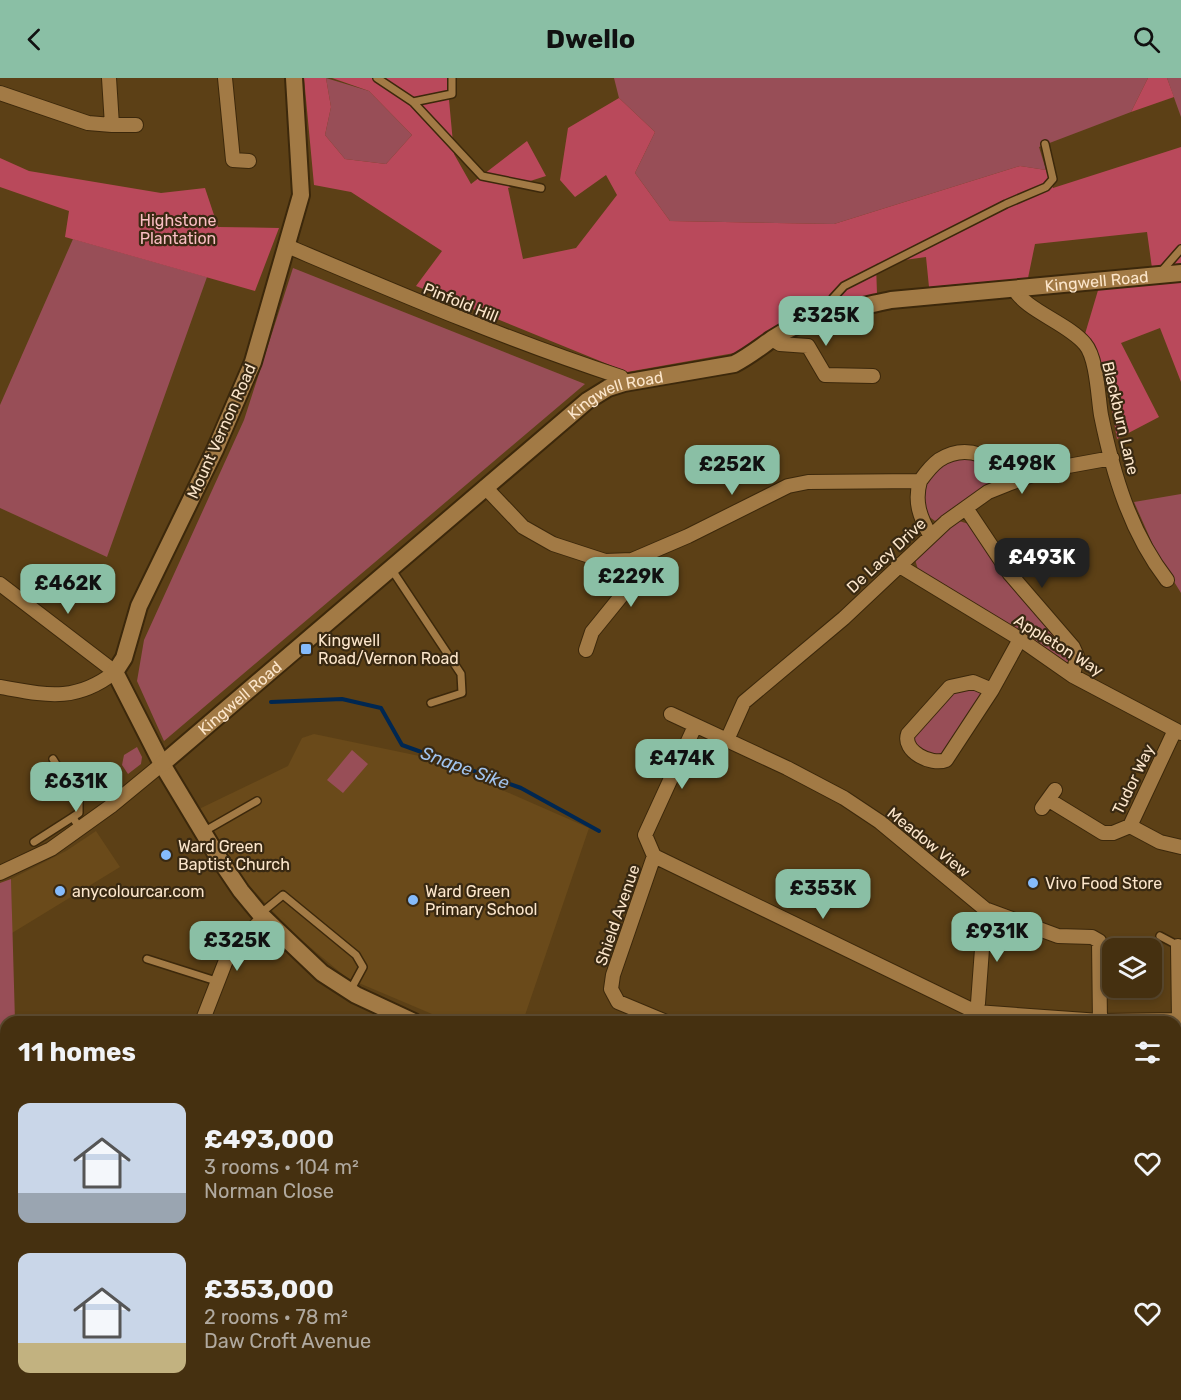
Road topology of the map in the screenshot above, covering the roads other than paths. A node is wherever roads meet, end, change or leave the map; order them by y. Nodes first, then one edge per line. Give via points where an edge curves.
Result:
1 (109, 78) edge
2 (225, 78) edge
3 (294, 78) edge
4 (377, 78) edge
5 (452, 78) edge
6 (0, 93) edge
7 (413, 102) junction
8 (112, 124) junction
9 (136, 125) dead end
10 (1045, 144) dead end
11 (249, 161) dead end
12 (541, 188) dead end
13 (287, 246) junction
14 (1181, 249) edge
15 (1181, 273) edge
16 (1159, 275) junction
17 (1014, 288) junction
18 (826, 316) junction
19 (772, 339) junction
20 (873, 376) dead end
21 (624, 382) junction
22 (1112, 458) junction
23 (920, 481) junction
24 (1008, 484) junction
25 (485, 487) junction
26 (966, 508) junction
27 (930, 536) junction
28 (632, 560) junction
29 (898, 566) junction
30 (390, 568) junction
31 (1167, 580) dead end
32 (0, 584) edge
33 (1020, 639) junction
34 (586, 650) dead end
35 (115, 672) junction
36 (1073, 676) junction
37 (0, 687) edge
38 (992, 690) junction
39 (431, 703) dead end
40 (671, 714) dead end
41 (695, 726) junction
42 (1178, 731) edge
43 (727, 740) junction
44 (53, 759) dead end
45 (162, 764) junction
46 (1049, 799) dead end
47 (257, 801) dead end
48 (72, 817) junction
49 (1130, 825) junction
50 (80, 830) junction
51 (203, 832) junction
52 (34, 842) dead end
53 (1181, 847) edge
54 (654, 856) junction
55 (0, 873) edge
56 (985, 909) junction
57 (262, 916) junction
58 (1160, 936) dead end
59 (1179, 945) edge
60 (147, 959) dead end
61 (216, 981) junction
62 (350, 992) junction
63 (204, 1016) edge
64 (399, 1016) edge
65 (652, 1016) edge
66 (972, 1016) edge
67 (974, 1016) edge
68 (1100, 1016) edge
69 (1180, 1016) edge

1 - 8 street
2 - 11 street via 233,160
3 - 13 street, Mount Vernon Road via 301,195
4 - 7 lane
5 - 7 lane via 452,94
6 - 8 street via 88,123
7 - 12 lane via 482,176
8 - 9 street
10 - 18 lane via 1053,179 1046,187 844,286 833,298
13 - 21 street, Pinfold Hill via 446,314 534,349 621,377
13 - 35 street, Mount Vernon Road via 253,362 139,606
14 - 16 lane
15 - 16 street, Kingwell Road
16 - 17 street, Kingwell Road
17 - 18 street, Kingwell Road via 891,300
17 - 22 street, Blackburn Lane via 1018,296 1086,345
18 - 19 street, Kingwell Road
19 - 20 street via 780,344 808,346 825,375
19 - 21 street, Kingwell Road via 752,356 734,364
21 - 25 street, Kingwell Road via 587,401
22 - 24 street, De Lacy Drive via 1046,470
22 - 31 street, Blackburn Lane via 1136,530
23 - 24 street via 938,461 956,452 974,452 995,461
23 - 27 street via 917,504
23 - 28 street via 808,482 788,486
24 - 26 street, De Lacy Drive
25 - 28 street via 524,527 553,544 605,561
25 - 30 street, Kingwell Road
26 - 27 street, De Lacy Drive
26 - 36 street via 1010,574 1073,647 1077,656
27 - 29 street, De Lacy Drive
28 - 34 street via 631,584 592,632
29 - 33 street, Appleton Way
29 - 43 street, De Lacy Drive via 844,618 744,702
30 - 39 lane via 461,674 462,693
30 - 45 street, Kingwell Road
32 - 35 street
33 - 36 street, Appleton Way
33 - 38 street
35 - 37 street via 100,684 59,696
35 - 45 street
36 - 42 street, Appleton Way
38 - 38 street via 946,760 931,761 908,747 908,734 950,687 973,682
40 - 41 street, Meadow View
41 - 43 street, Meadow View
41 - 54 street, Shield Avenue via 645,835
42 - 49 street, Tudor Way
43 - 56 street, Meadow View via 844,798 880,822
44 - 48 lane via 79,802 79,813
45 - 50 street
45 - 51 street
46 - 49 street, Tudor Way via 1103,833
47 - 51 lane
48 - 50 lane
48 - 52 lane
49 - 53 street via 1160,842
50 - 55 street via 51,849
51 - 57 street
54 - 65 street, Shield Avenue via 611,989 618,1002
54 - 66 street
56 - 67 street
56 - 68 street, Meadow View via 1058,936 1092,937 1099,941
57 - 61 street via 230,950
57 - 62 street via 322,973
57 - 62 lane via 283,895 356,955 363,967
58 - 59 lane
59 - 69 street
60 - 61 lane
61 - 63 street
62 - 64 street

